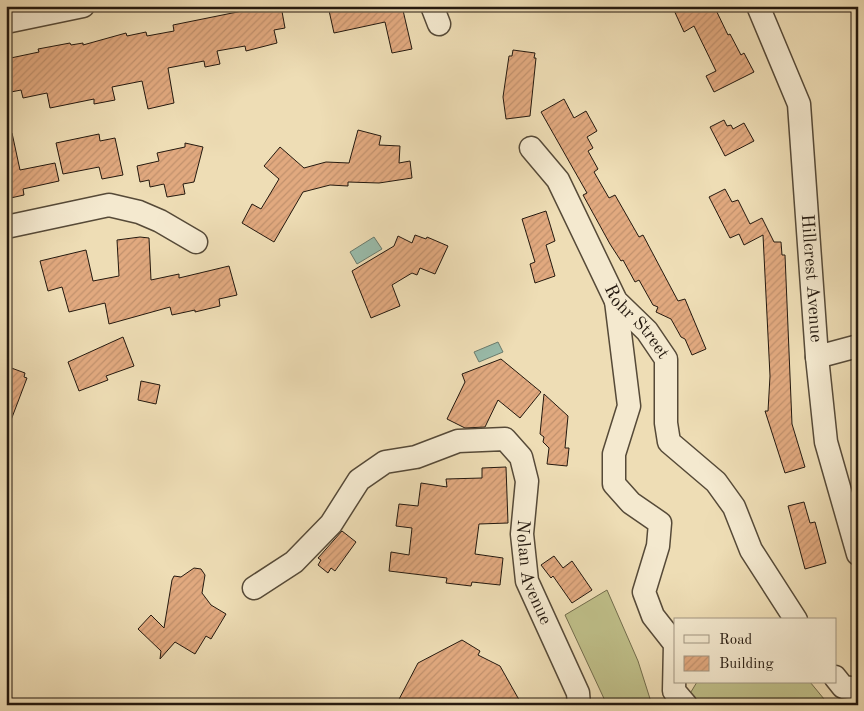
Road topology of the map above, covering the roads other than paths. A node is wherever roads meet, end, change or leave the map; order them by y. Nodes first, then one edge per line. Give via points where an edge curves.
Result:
1 (83, 6) edge
2 (758, 6) edge
3 (6, 22) edge
4 (531, 148) dead end
5 (6, 227) edge
6 (196, 242) dead end
7 (616, 300) junction
8 (858, 346) edge
9 (817, 357) junction
10 (858, 554) edge
11 (254, 588) dead end
12 (795, 618) edge
13 (836, 678) edge
14 (858, 689) edge
15 (578, 705) edge
16 (686, 705) edge

1 - 3 street
2 - 9 street, Hillcrest Avenue via 799,104
4 - 7 street, Rohr Street via 558,180
5 - 6 street via 109,205 160,220
7 - 12 street, Rohr Street via 647,331 666,359 669,442 716,482 734,507 751,550
7 - 16 street via 629,406 614,454 614,484 631,502 660,522 658,546 644,592 653,616 674,644 674,691
8 - 9 street
9 - 10 street, Hillcrest Avenue via 826,442
11 - 15 street, Nolan Avenue via 294,562 331,524 359,480 385,462 416,457 458,441 506,439 521,456 527,481 522,534 527,581 578,693
13 - 14 street via 843,687

